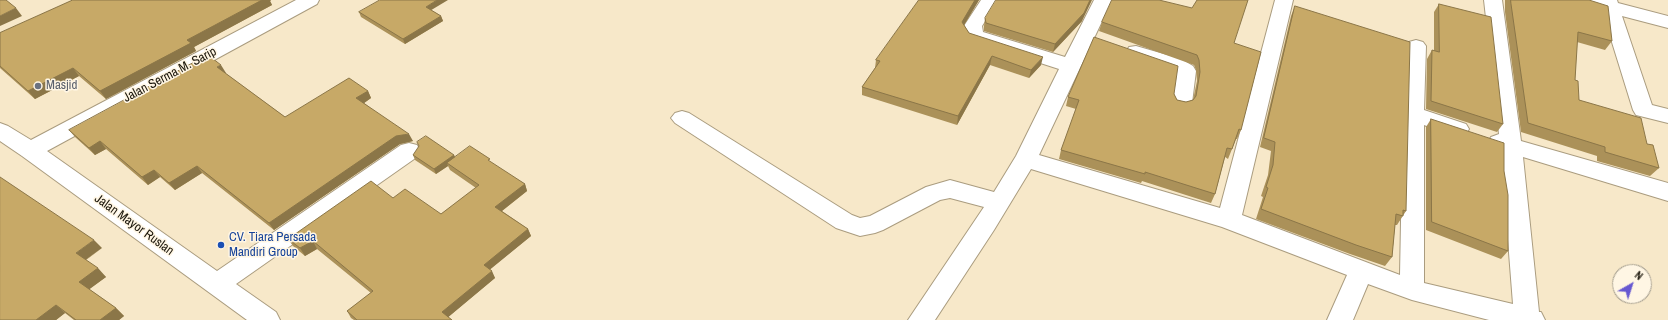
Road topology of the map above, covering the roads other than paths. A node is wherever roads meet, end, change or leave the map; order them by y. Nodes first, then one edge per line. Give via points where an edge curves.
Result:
1 (310, 0) edge
2 (990, 0) edge
3 (1103, 0) edge
4 (1284, 0) edge
5 (1493, 0) edge
6 (1585, 0) edge
7 (1609, 3) edge
8 (1668, 22) edge
9 (1416, 46) dead end
10 (1122, 47) edge
11 (1071, 66) junction
12 (1182, 103) edge
13 (1412, 114) junction
14 (1668, 116) edge
15 (682, 118) dead end
16 (0, 131) edge
17 (1511, 146) junction
18 (30, 150) junction
19 (409, 151) dead end
20 (1026, 159) junction
21 (1668, 192) edge
22 (999, 202) junction
23 (1229, 220) junction
24 (1361, 270) junction
25 (217, 284) junction
26 (1412, 290) junction
27 (1529, 319) edge
28 (267, 320) edge
29 (921, 320) edge
30 (1340, 320) edge

1 - 18 street, Jalan Serma M. Sarip
2 - 11 street via 973,26 972,31 976,36
3 - 11 street via 1093,38
4 - 23 street
5 - 17 street
6 - 7 street
7 - 8 street
7 - 14 street via 1643,110
9 - 13 street
10 - 12 street via 1174,64 1186,71
11 - 20 street
13 - 17 street
13 - 26 street
15 - 22 street via 844,222 860,227 875,224 934,193 950,189
16 - 18 street, Jalan Mayor Ruslan
17 - 21 street
17 - 27 street
18 - 25 street, Jalan Mayor Ruslan
19 - 25 street
20 - 22 street
20 - 23 street
22 - 29 street
23 - 24 street
24 - 26 street
24 - 30 street
25 - 28 street, Jalan Mayor Ruslan
26 - 27 street

